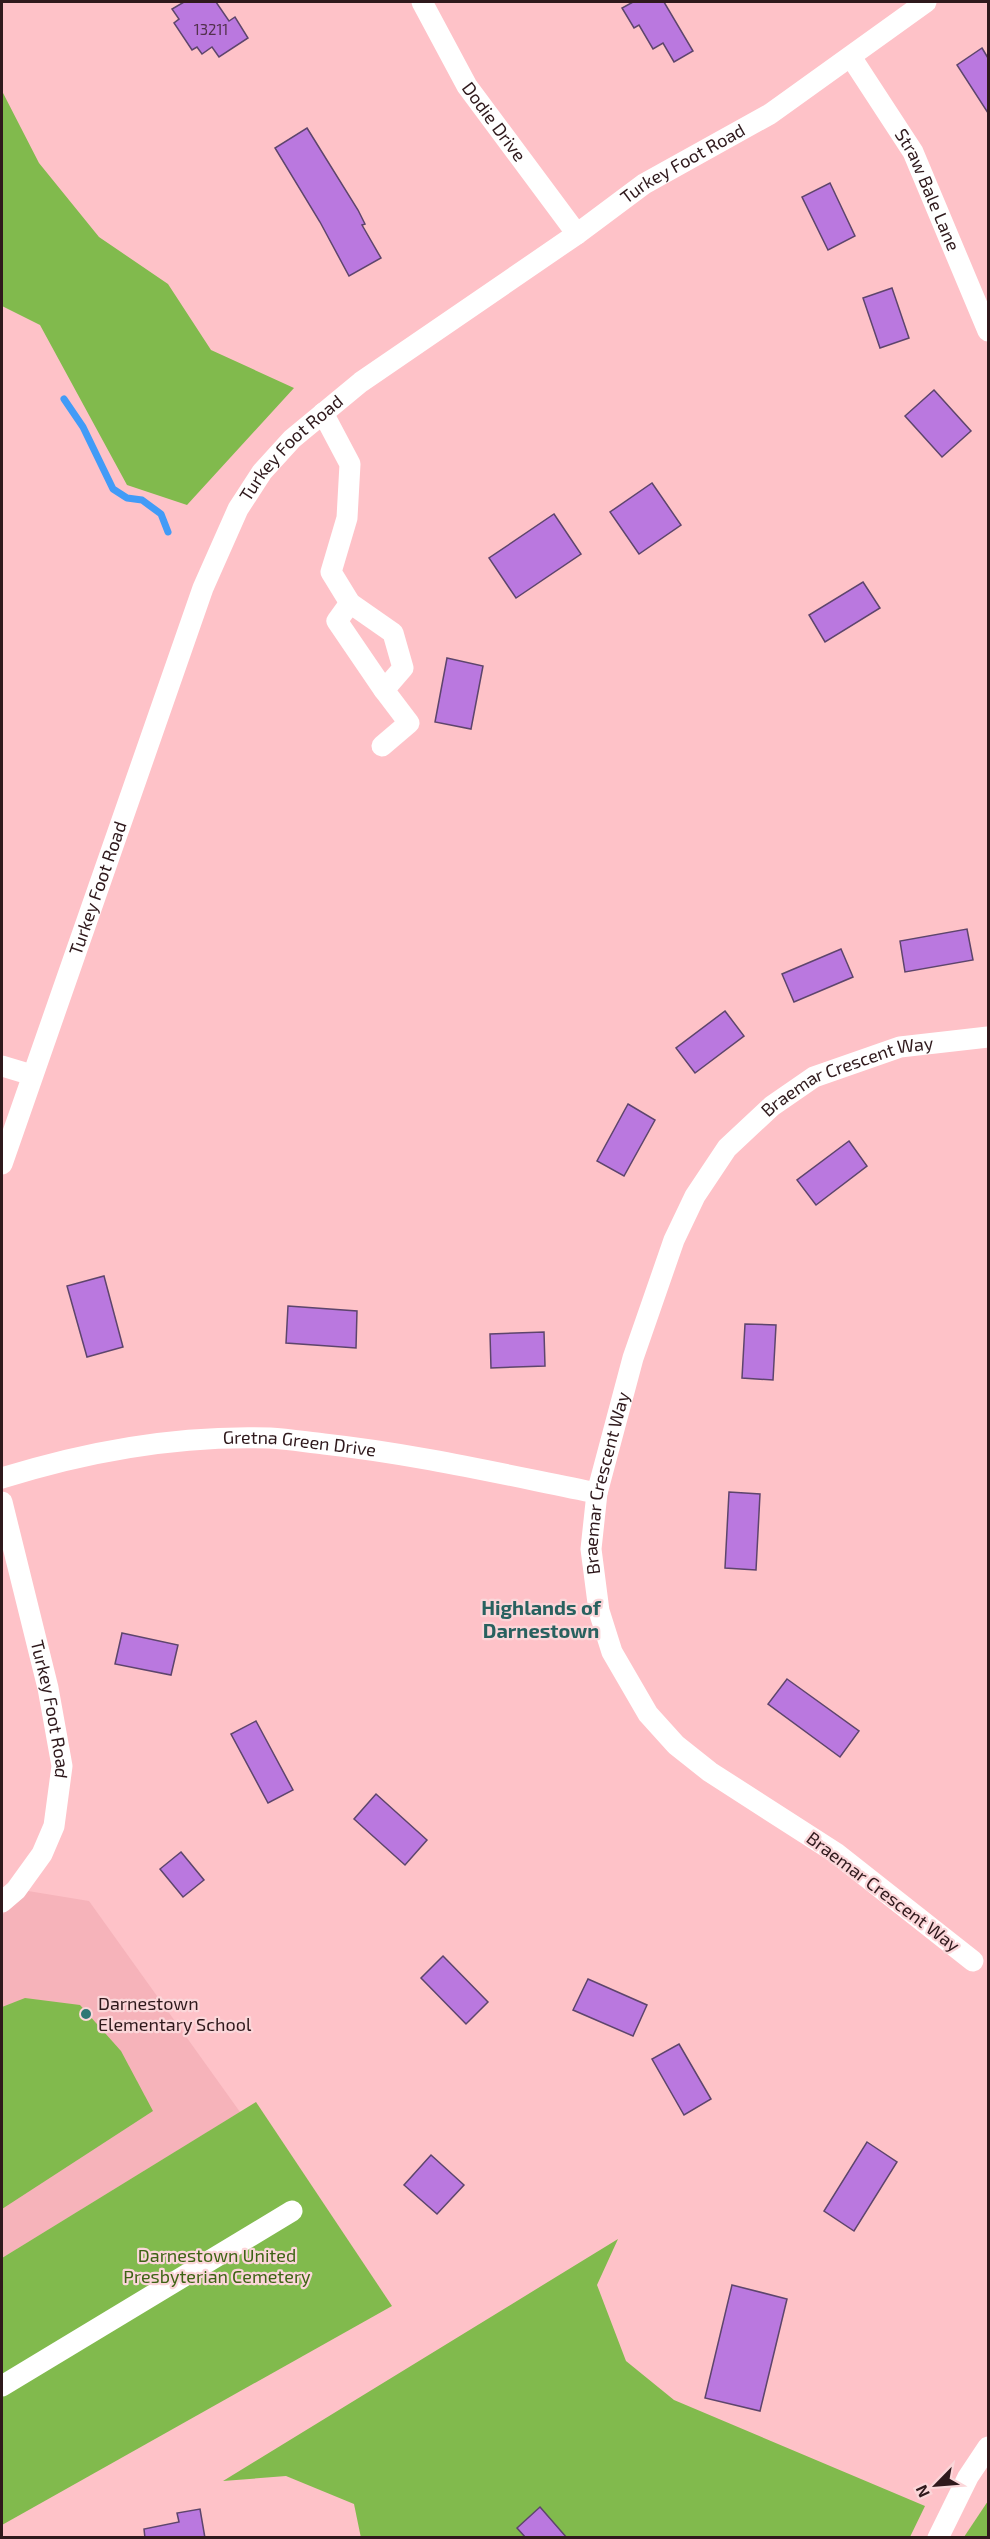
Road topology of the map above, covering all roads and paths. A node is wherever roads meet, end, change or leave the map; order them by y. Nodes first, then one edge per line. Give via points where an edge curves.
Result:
1 (422, 2) edge
2 (926, 2) edge
3 (851, 57) junction
4 (577, 234) junction
5 (988, 331) edge
6 (323, 413) junction
7 (350, 603) junction
8 (384, 690) junction
9 (382, 746) dead end
10 (988, 1037) edge
11 (2, 1066) edge
12 (33, 1075) junction
13 (2, 1164) edge
14 (2, 1478) edge
15 (597, 1493) junction
16 (2, 1502) edge
17 (2, 1902) edge
18 (973, 1961) dead end
19 (292, 2211) dead end
20 (2, 2386) edge
21 (988, 2447) edge
22 (938, 2538) edge

1 - 4 street, Dodie Drive via 467,86
2 - 3 street, Turkey Foot Road
3 - 4 street, Turkey Foot Road via 770,114 644,184
3 - 5 street, Straw Bale Lane via 913,152
4 - 6 street, Turkey Foot Road via 361,382
6 - 7 street via 350,464 347,518 331,572
6 - 12 street, Turkey Foot Road via 262,472 237,509 203,588
7 - 8 street via 337,621
7 - 8 street via 393,633 403,668
8 - 9 street via 409,723
10 - 15 street, Braemar Crescent Way via 900,1047 814,1077 772,1106 727,1148 695,1196 674,1240 633,1358
11 - 12 street
12 - 13 street, Turkey Foot Road
14 - 15 street, Gretna Green Drive via 57,1460 105,1451 184,1441 270,1438 391,1451
15 - 18 street, Braemar Crescent Way via 591,1549 599,1611 612,1652 648,1714 676,1745 710,1772 836,1853
16 - 17 street, Turkey Foot Road via 48,1688 62,1766 54,1826 42,1854 16,1890
19 - 20 street
21 - 22 street via 968,2477

